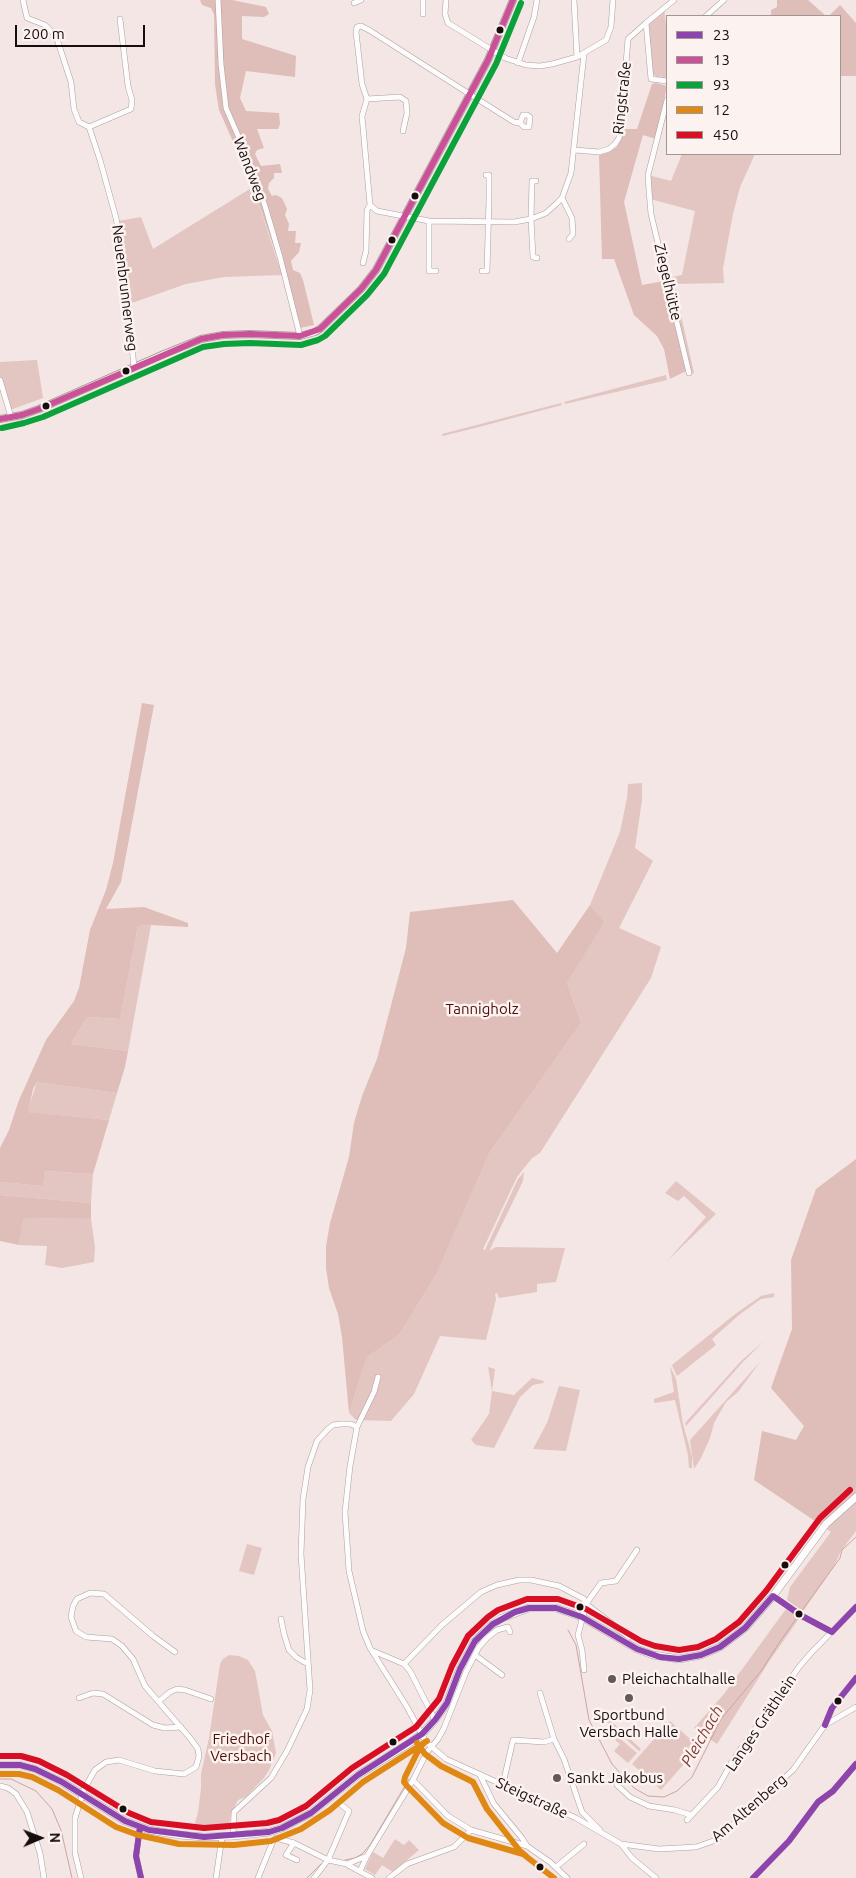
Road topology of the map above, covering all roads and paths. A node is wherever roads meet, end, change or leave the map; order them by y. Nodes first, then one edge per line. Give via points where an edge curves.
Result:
1 (23, 0) edge
2 (218, 0) edge
3 (361, 0) edge
4 (423, 0) edge
5 (446, 0) edge
6 (513, 0) edge
7 (537, 0) edge
8 (574, 0) edge
9 (613, 0) edge
10 (674, 0) edge
11 (724, 0) edge
12 (354, 3) dead end
13 (422, 14) dead end
14 (707, 15) edge
15 (120, 19) dead end
16 (646, 23) junction
17 (492, 51) junction
18 (584, 54) junction
19 (577, 57) junction
20 (518, 63) junction
21 (666, 81) edge
22 (469, 94) junction
23 (367, 99) junction
24 (666, 105) edge
25 (520, 123) dead end
26 (89, 127) junction
27 (403, 131) dead end
28 (575, 150) junction
29 (486, 174) dead end
30 (536, 181) dead end
31 (562, 198) junction
32 (370, 205) junction
33 (405, 216) junction
34 (532, 219) junction
35 (429, 221) junction
36 (489, 222) junction
37 (569, 239) dead end
38 (537, 258) dead end
39 (363, 263) dead end
40 (482, 271) dead end
41 (436, 272) dead end
42 (300, 336) junction
43 (134, 367) junction
44 (689, 373) dead end
45 (0, 380) edge
46 (10, 417) junction
47 (0, 419) edge
48 (378, 1377) dead end
49 (357, 1427) junction
50 (856, 1497) edge
51 (637, 1550) dead end
52 (773, 1596) junction
53 (586, 1604) junction
54 (856, 1607) edge
55 (582, 1617) junction
56 (282, 1619) dead end
57 (510, 1632) dead end
58 (832, 1632) junction
59 (626, 1639) junction
60 (372, 1651) junction
61 (176, 1652) dead end
62 (475, 1655) junction
63 (308, 1662) junction
64 (404, 1664) junction
65 (584, 1670) dead end
66 (502, 1675) dead end
67 (856, 1678) edge
68 (540, 1693) dead end
69 (79, 1698) dead end
70 (212, 1699) dead end
71 (159, 1701) junction
72 (856, 1707) edge
73 (435, 1720) junction
74 (825, 1726) junction
75 (181, 1727) junction
76 (422, 1734) junction
77 (554, 1739) junction
78 (430, 1748) junction
79 (856, 1764) edge
80 (0, 1765) edge
81 (480, 1774) junction
82 (413, 1780) junction
83 (503, 1784) junction
84 (617, 1785) dead end
85 (0, 1786) edge
86 (82, 1795) junction
87 (339, 1803) dead end
88 (140, 1827) junction
89 (471, 1830) junction
90 (605, 1835) junction
91 (232, 1836) junction
92 (222, 1837) junction
93 (294, 1843) junction
94 (584, 1844) dead end
95 (621, 1844) junction
96 (526, 1846) junction
97 (367, 1856) junction
98 (297, 1860) dead end
99 (328, 1860) junction
100 (347, 1864) junction
101 (556, 1867) junction
102 (360, 1871) junction
103 (44, 1878) edge
104 (81, 1878) edge
105 (141, 1878) edge
106 (216, 1878) edge
107 (258, 1878) edge
108 (314, 1878) edge
109 (372, 1878) edge
110 (389, 1878) edge
111 (567, 1878) edge
112 (656, 1878) edge
113 (753, 1878) edge

1 - 26 street, Neuenbrunnerweg via 27,18 45,25 56,36 71,82 74,109 79,122
2 - 42 street, Wandweg via 226,108 264,206
3 - 12 street
4 - 13 street
5 - 17 street via 448,23
6 - 17 street
7 - 20 street
8 - 19 street
9 - 18 street via 611,27 606,40
10 - 16 street
11 - 14 street
15 - 26 street via 131,109
16 - 21 street, Ringstraße via 651,78
16 - 28 street, Ringstraße via 628,39 619,138 609,149 599,152
17 - 20 street
17 - 22 street
18 - 19 street
18 - 28 street
19 - 20 street via 540,66
22 - 23 street via 362,26 356,32 362,84
22 - 25 street
22 - 33 street
23 - 27 street via 400,97 406,101
23 - 32 street via 362,116
24 - 44 street, Ziegelhütte via 648,175 651,214
26 - 43 street, Neuenbrunnerweg via 116,218
28 - 31 street via 572,173
29 - 36 street via 489,175
30 - 34 street via 532,180
31 - 34 street via 546,213
31 - 37 street via 572,218 573,234
32 - 33 street via 377,211
32 - 39 street
33 - 35 street
33 - 42 street via 370,278 320,329
34 - 36 street
34 - 38 street via 533,257
35 - 36 street
35 - 41 street via 429,271
36 - 40 street via 488,271
42 - 43 street via 250,334 209,338 188,343
43 - 46 street via 39,409
45 - 46 street
46 - 47 street
48 - 49 street, Steigstraße
49 - 60 street, Steigstraße via 345,1512 347,1552 351,1586
49 - 63 street via 333,1425 322,1434 306,1475 301,1554
50 - 52 main road via 835,1514
51 - 53 street via 616,1581 601,1583
52 - 58 street
52 - 59 main road via 736,1636 701,1656 660,1657 637,1649
53 - 55 street
53 - 59 street
53 - 64 street via 579,1595 551,1584 531,1580 497,1584 474,1597
54 - 58 street, Langes Gräthlein
55 - 59 main road
55 - 65 street via 578,1635
55 - 73 main road via 556,1608 529,1608 492,1624 468,1652 447,1703
56 - 63 street via 289,1650
57 - 62 street via 508,1627 497,1630 482,1643
58 - 84 street, Langes Gräthlein via 799,1667 733,1760 718,1787 689,1818 675,1810 649,1806 630,1797
60 - 64 street
60 - 76 street, Steigstraße
61 - 71 street via 104,1594 84,1596 75,1602 71,1611 73,1625 81,1635 119,1642 133,1659 145,1686
62 - 66 street
62 - 78 street via 444,1728
63 - 91 street via 310,1690 304,1717 270,1778 234,1812
64 - 73 street
67 - 74 street, Am Altenberg via 832,1708
68 - 77 street
69 - 75 street via 93,1693 103,1694 153,1725
70 - 71 street via 177,1689
71 - 75 street
72 - 74 street, Am Altenberg
73 - 76 main road
74 - 95 street, Am Altenberg via 793,1770 716,1840 696,1847 675,1849
75 - 86 street via 199,1752 198,1763 192,1770 172,1774 110,1760 95,1770
76 - 78 street, Steigstraße
76 - 91 main road via 358,1775 297,1821 269,1832
77 - 83 street via 544,1742 513,1740
77 - 90 street via 582,1812
78 - 81 street, Steigstraße
78 - 82 street
79 - 113 street via 834,1791 818,1802 789,1841
80 - 86 main road via 35,1769
81 - 83 street, Steigstraße
81 - 96 street via 494,1804
82 - 89 street via 448,1816
82 - 97 street
83 - 90 street, Steigstraße
85 - 103 street via 16,1794 27,1812
86 - 88 main road
86 - 104 street via 74,1829
87 - 99 street via 350,1811
88 - 92 main road via 180,1835
88 - 105 street via 136,1856
89 - 96 street
89 - 110 street via 454,1847 407,1864
90 - 95 street, Steigstraße
91 - 92 main road
92 - 106 street
93 - 98 street via 286,1855
93 - 99 street
93 - 107 street via 279,1838 273,1841
94 - 101 street
95 - 112 street
96 - 101 street
97 - 100 street
97 - 102 street
99 - 100 street
99 - 108 street
100 - 102 street
101 - 111 street
102 - 109 street

